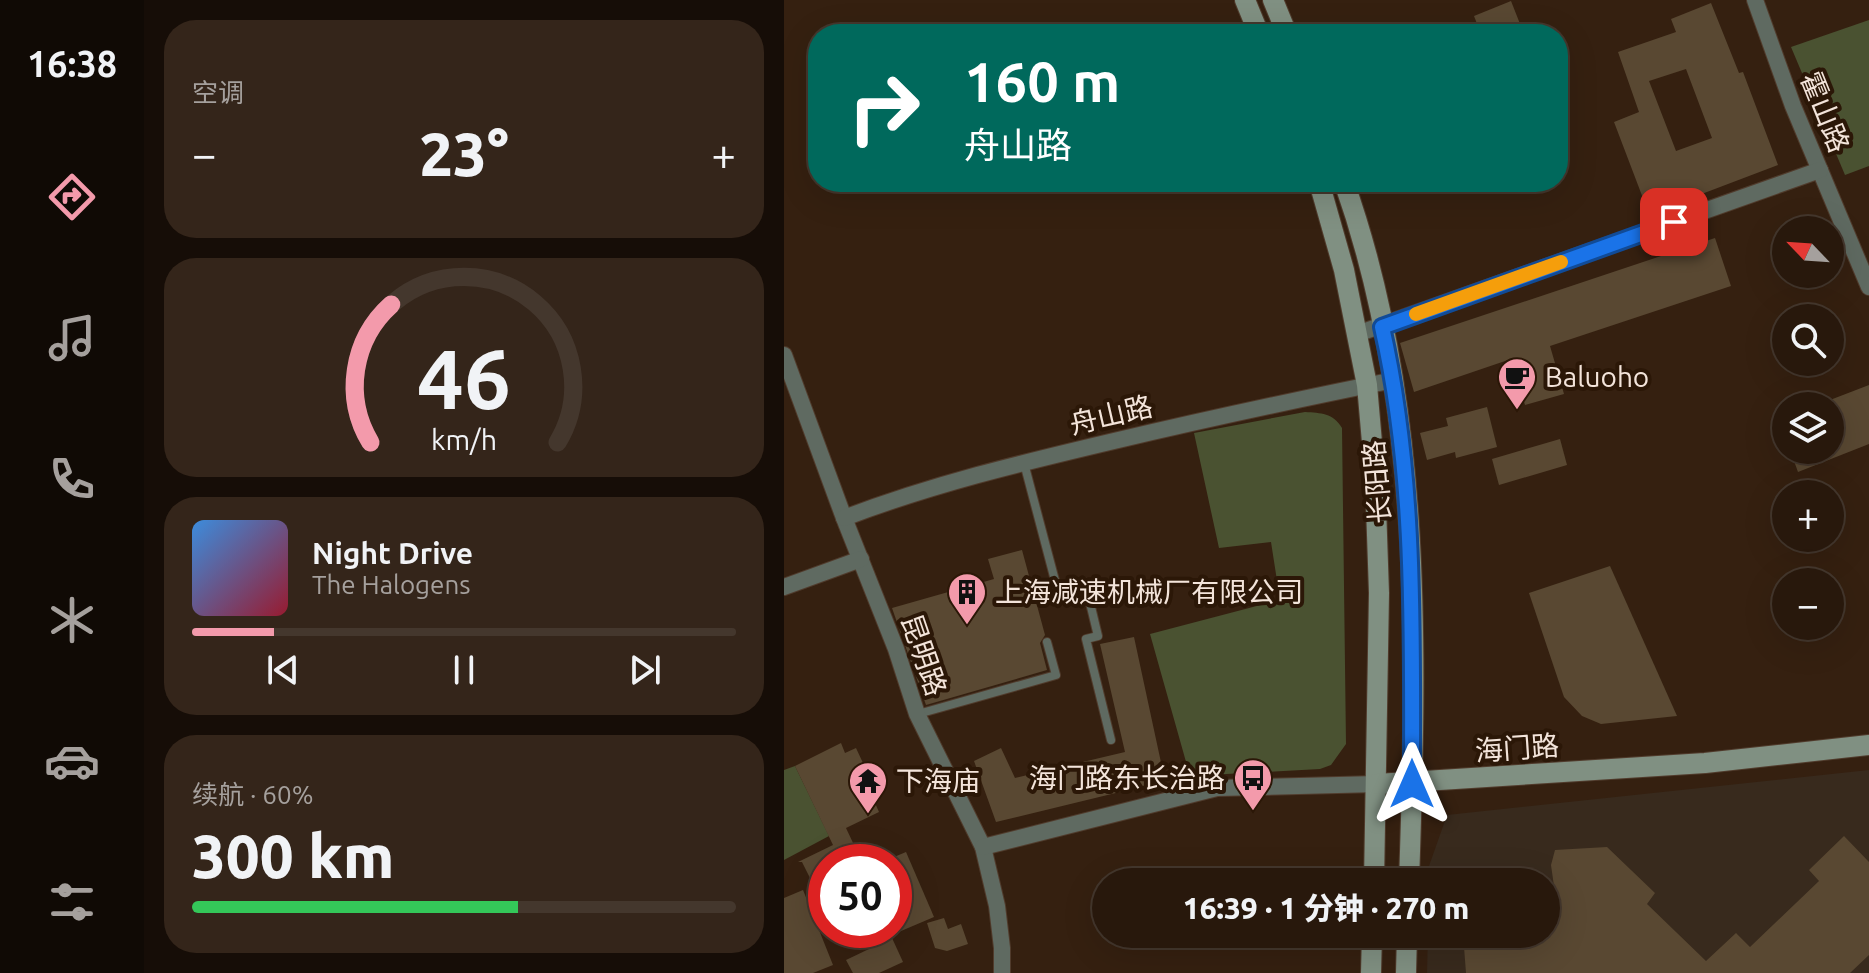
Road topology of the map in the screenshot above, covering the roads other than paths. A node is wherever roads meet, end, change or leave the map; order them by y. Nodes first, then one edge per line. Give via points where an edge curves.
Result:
1 (1245, 0) edge
2 (1273, 0) edge
3 (1755, 0) edge
4 (1255, 24) edge
5 (1283, 24) edge
6 (1820, 170) junction
7 (1322, 192) edge
8 (1348, 192) edge
9 (1869, 287) edge
10 (1382, 327) junction
11 (1357, 334) junction
12 (784, 355) edge
13 (1394, 380) junction
14 (1367, 385) junction
15 (1023, 462) junction
16 (844, 518) junction
17 (861, 559) junction
18 (784, 587) edge
19 (1047, 642) dead end
20 (917, 714) junction
21 (1111, 740) dead end
22 (1869, 745) edge
23 (1377, 784) junction
24 (1412, 784) junction
25 (983, 847) junction
26 (1374, 868) edge
27 (1409, 868) edge
28 (1372, 948) edge
29 (1407, 948) edge
30 (1002, 973) edge
31 (1371, 973) edge
32 (1406, 973) edge

1 - 4 main road
2 - 5 main road
3 - 6 street, 霍山路
6 - 9 street, 霍山路
6 - 10 street
7 - 11 main road, 长阳路
8 - 10 main road, 长阳路
10 - 11 street
10 - 13 main road, 长阳路
11 - 14 main road, 长阳路
12 - 16 street, 昆明路
13 - 14 street, 舟山路
13 - 24 main road, 长阳路 via 1409,528
14 - 15 street, 舟山路
14 - 23 main road, 长阳路 via 1379,593
15 - 16 street, 舟山路
15 - 21 lane via 1057,588 1085,582 1098,636 1086,639
16 - 17 street, 昆明路
17 - 18 street
17 - 20 street, 昆明路
19 - 20 lane via 1056,675
20 - 25 street, 昆明路
22 - 24 main road, 海门路
23 - 24 main road, 海门路
23 - 25 street, 海门路 via 1217,788
23 - 26 main road, 长阳路
24 - 27 main road, 长阳路
25 - 30 street, 昆明路 via 997,906
28 - 31 main road
29 - 32 main road

